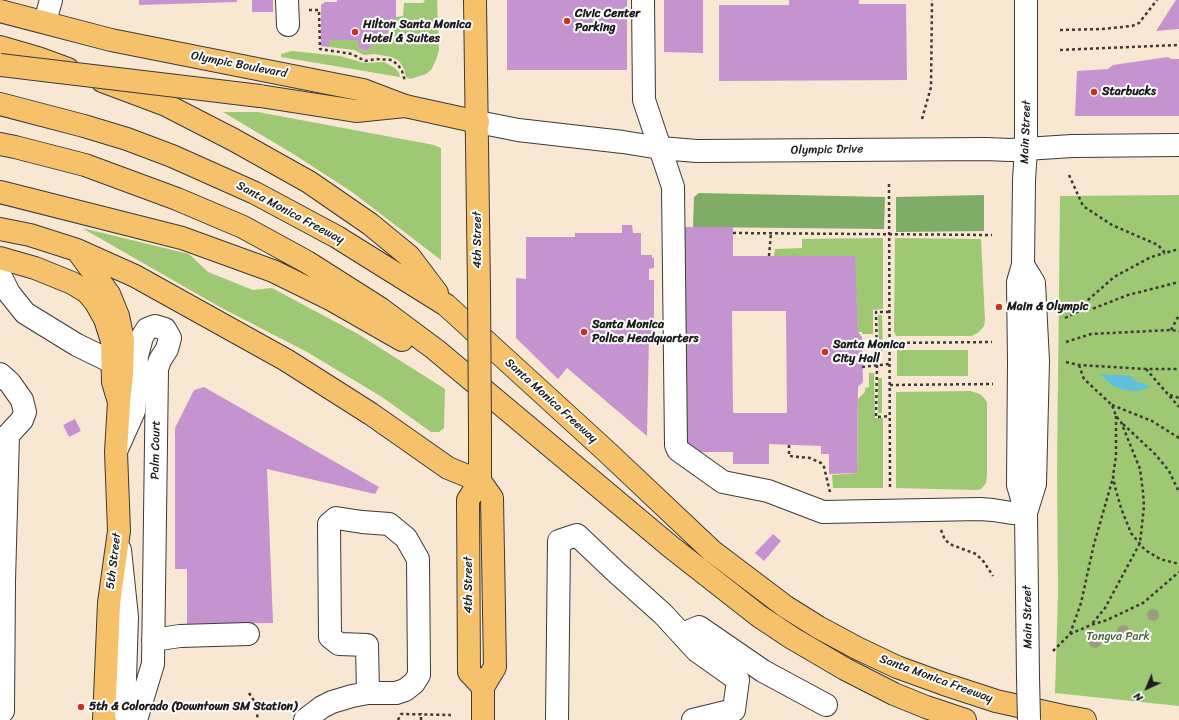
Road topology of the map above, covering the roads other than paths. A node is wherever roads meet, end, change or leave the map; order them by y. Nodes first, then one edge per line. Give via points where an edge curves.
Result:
1 (51, 0) edge
2 (475, 0) edge
3 (643, 0) edge
4 (1026, 0) edge
5 (0, 11) edge
6 (45, 22) junction
7 (0, 47) edge
8 (0, 64) edge
9 (0, 104) edge
10 (405, 106) junction
11 (478, 122) junction
12 (0, 144) edge
13 (1179, 145) edge
14 (660, 148) junction
15 (1026, 149) junction
16 (0, 192) edge
17 (0, 229) edge
18 (77, 250) junction
19 (0, 258) edge
20 (0, 275) edge
21 (446, 305) junction
22 (112, 362) junction
23 (0, 374) edge
24 (492, 396) junction
25 (119, 402) junction
26 (4, 435) edge
27 (116, 452) junction
28 (480, 481) junction
29 (1026, 514) junction
30 (119, 531) junction
31 (2, 583) edge
32 (248, 634) dead end
33 (682, 634) junction
34 (153, 640) junction
35 (368, 693) junction
36 (826, 705) dead end
37 (104, 720) edge
38 (127, 720) edge
39 (136, 720) edge
40 (305, 720) edge
41 (483, 720) edge
42 (558, 720) edge
43 (693, 720) edge
44 (965, 720) edge
45 (1029, 720) edge
46 (1085, 720) edge

1 - 6 street
2 - 11 main road, 4th Street
3 - 14 street via 635,42 644,100
4 - 15 street, Main Street
5 - 6 main road, Olympic Boulevard
6 - 10 main road, Olympic Boulevard via 111,40 363,90
7 - 21 main road via 38,58 166,105 309,182 370,224 409,256
8 - 10 main road, bridge via 260,96 356,111
9 - 21 main road, Santa Monica Freeway via 127,139 255,193 337,237
10 - 11 main road, Olympic Boulevard
11 - 14 street, Olympic Drive via 518,130
11 - 28 main road, 4th Street, bridge
12 - 24 main road, Santa Monica Freeway via 85,165 177,199 242,227 307,262 381,309
13 - 15 street, Olympic Drive
14 - 15 street, Olympic Drive via 697,151
14 - 29 street via 673,187 678,450 723,482 768,491 823,512 980,509
15 - 29 street, Main Street via 1023,265 1018,282 1018,485
16 - 24 main road via 182,238 272,271 388,331
17 - 18 main road via 30,235
18 - 25 main road, 5th Street via 109,294 118,316 123,340
18 - 28 main road via 135,276 286,360 371,414 448,468
19 - 22 main road via 42,271 87,292 105,319 112,340
20 - 22 street via 8,294 25,313 77,345
21 - 46 main road, Santa Monica Freeway via 708,546 786,607 824,630 898,667 996,701
22 - 25 main road via 113,382
23 - 26 street via 22,400 25,412 22,420
24 - 44 main road, Santa Monica Freeway via 671,547 759,616 845,669 894,694
25 - 27 main road, 5th Street
26 - 31 street
27 - 30 main road, 5th Street
27 - 34 street, Palm Court via 134,411 137,356 142,337 147,329 155,326 165,329 170,338 157,369
28 - 41 main road, 4th Street via 468,500 469,672 483,686
29 - 45 street, Main Street, bridge
30 - 37 main road, 5th Street via 109,603
30 - 38 street via 127,616 124,710
32 - 34 street via 180,636
33 - 36 street via 699,627 763,671
33 - 42 street via 577,535 559,541
33 - 43 street via 698,651 738,680 734,710
34 - 39 street, Palm Court via 153,664
35 - 35 street via 396,693 405,690 419,675 418,559 406,538 389,524 336,518 329,524 330,637 339,644 367,645
35 - 40 street via 332,702

